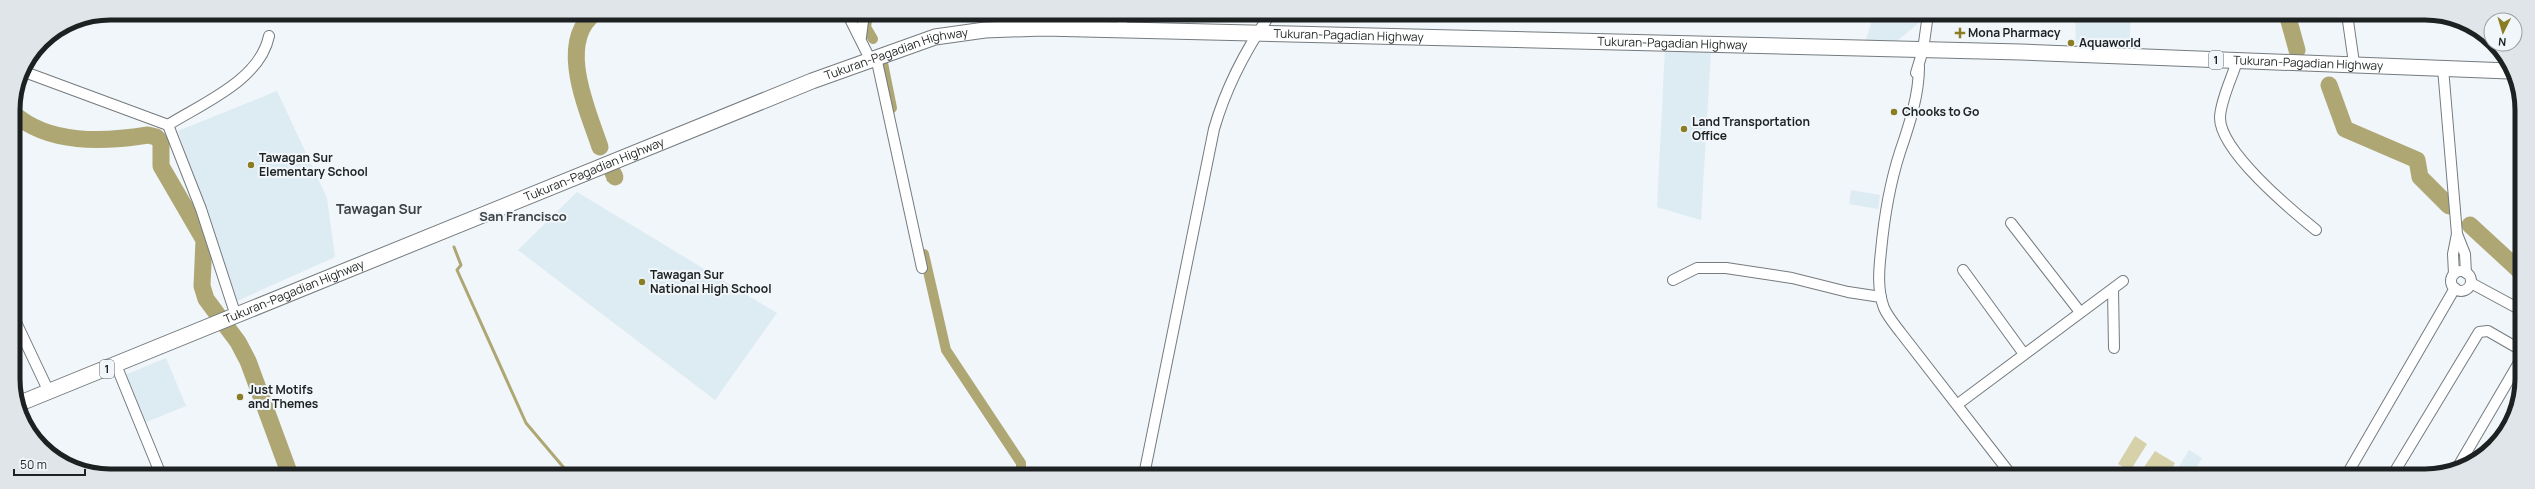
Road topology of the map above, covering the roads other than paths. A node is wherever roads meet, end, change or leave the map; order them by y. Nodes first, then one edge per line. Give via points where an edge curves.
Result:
1 (851, 20) edge
2 (863, 20) edge
3 (1266, 20) edge
4 (1927, 20) edge
5 (2348, 20) edge
6 (1122, 21) edge
7 (1259, 31) junction
8 (269, 36) dead end
9 (861, 37) junction
10 (1923, 50) junction
11 (873, 58) junction
12 (2237, 61) junction
13 (2354, 63) junction
14 (2443, 68) junction
15 (2506, 71) edge
16 (28, 73) edge
17 (168, 125) junction
18 (2011, 223) dead end
19 (2316, 230) dead end
20 (2457, 234) junction
21 (922, 268) dead end
22 (1963, 270) dead end
23 (2466, 272) junction
24 (2454, 274) junction
25 (1673, 280) dead end
26 (2124, 281) dead end
27 (2471, 283) junction
28 (2454, 288) junction
29 (2113, 289) junction
30 (1881, 297) junction
31 (2515, 307) edge
32 (2080, 312) junction
33 (232, 318) junction
34 (20, 331) edge
35 (2515, 347) edge
36 (2114, 348) dead end
37 (2024, 354) junction
38 (116, 365) junction
39 (2515, 369) edge
40 (49, 392) junction
41 (23, 402) edge
42 (1958, 404) junction
43 (2461, 461) edge
44 (159, 469) edge
45 (1145, 469) edge
46 (2007, 469) edge
47 (2350, 469) edge
48 (2396, 469) edge

1 - 9 street
2 - 9 street
3 - 7 street
4 - 10 street
5 - 13 street
6 - 7 highway, Tukuran-Pagadian Highway / 1
6 - 11 highway, Tukuran-Pagadian Highway / 1 via 985,30 935,37
7 - 10 highway, Tukuran-Pagadian Highway / 1 via 1614,44
7 - 45 street via 1234,75 1214,129
8 - 17 street via 264,53 237,83
9 - 11 street
10 - 12 highway, Tukuran-Pagadian Highway / 1
10 - 30 street via 1914,77 1883,230 1879,277
11 - 21 street
11 - 33 highway, Tukuran-Pagadian Highway / 1 via 403,246
12 - 13 highway, Tukuran-Pagadian Highway / 1
12 - 19 street via 2220,117 2222,130 2232,148 2247,166
13 - 14 highway, Tukuran-Pagadian Highway / 1
14 - 15 highway, Tukuran-Pagadian Highway / 1
14 - 20 street
16 - 17 street
17 - 33 street via 201,208
18 - 32 street
20 - 23 street via 2465,254
20 - 24 street via 2453,254
22 - 37 street
23 - 24 street
23 - 27 street
24 - 28 street via 2451,280
25 - 30 street via 1697,268 1726,268 1792,278
26 - 29 street
27 - 28 street via 2463,290
27 - 31 street
28 - 47 street
29 - 32 street
29 - 36 street
30 - 42 street via 1885,309 1900,333
32 - 37 street
33 - 38 highway, Tukuran-Pagadian Highway / 1
34 - 40 street
35 - 48 street via 2488,331 2479,332
37 - 42 street
38 - 40 highway, Tukuran-Pagadian Highway / 1
38 - 44 street
39 - 43 street
40 - 41 highway, Tukuran-Pagadian Highway / 1
42 - 46 street

